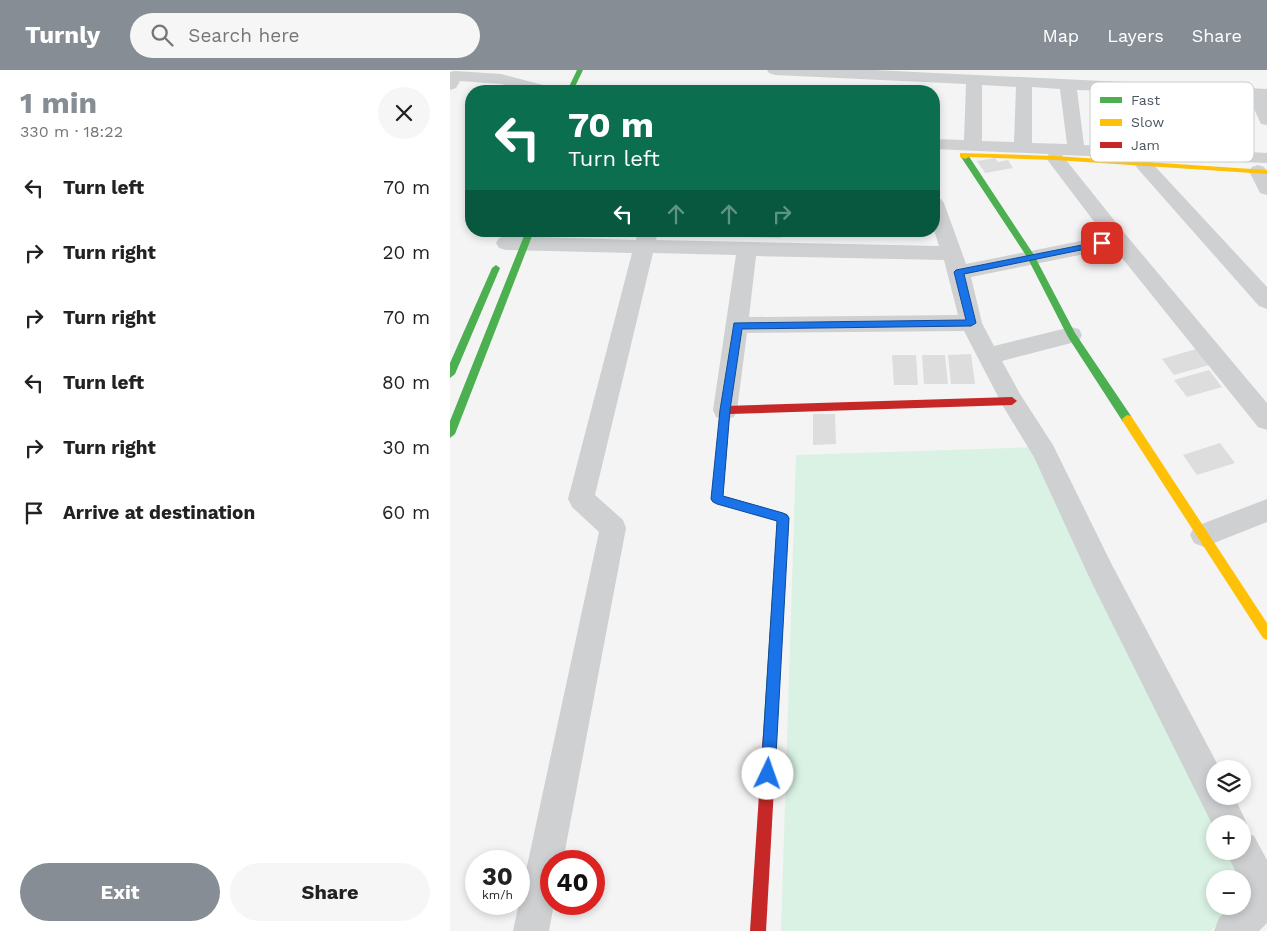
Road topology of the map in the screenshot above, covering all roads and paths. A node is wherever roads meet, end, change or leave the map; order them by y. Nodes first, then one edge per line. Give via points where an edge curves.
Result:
1 (580, 70) edge
2 (774, 70) edge
3 (831, 72) junction
4 (879, 75) junction
5 (452, 79) edge
6 (974, 80) junction
7 (1024, 82) junction
8 (921, 84) edge
9 (1068, 84) junction
10 (525, 85) edge
11 (573, 85) edge
12 (828, 85) edge
13 (877, 85) edge
14 (1090, 85) edge
15 (1261, 93) edge
16 (1267, 120) edge
17 (940, 144) edge
18 (973, 146) junction
19 (1023, 147) junction
20 (1076, 149) junction
21 (1090, 151) edge
22 (1055, 158) junction
23 (1090, 158) edge
24 (1142, 162) edge
25 (1194, 162) edge
26 (1240, 162) edge
27 (1264, 167) edge
28 (1267, 189) edge
29 (940, 219) edge
30 (646, 239) edge
31 (1119, 240) junction
32 (512, 244) edge
33 (746, 249) junction
34 (1031, 257) junction
35 (956, 262) junction
36 (1267, 301) edge
37 (971, 323) junction
38 (738, 325) junction
39 (1071, 335) junction
40 (988, 356) junction
41 (450, 374) edge
42 (1012, 401) junction
43 (725, 410) junction
44 (1267, 420) edge
45 (450, 434) edge
46 (1267, 510) edge
47 (1204, 535) junction
48 (1267, 634) edge
49 (1206, 776) edge
50 (1248, 860) edge
51 (1267, 897) edge
52 (531, 931) edge
53 (758, 931) edge
54 (1232, 931) edge

1 - 11 street
2 - 3 street
3 - 4 street
3 - 12 street
4 - 8 street
4 - 13 street
5 - 10 street via 502,79
6 - 7 street
6 - 8 street
6 - 18 street
7 - 9 street
7 - 19 street
9 - 14 street
9 - 20 street
15 - 16 street
17 - 18 street
18 - 19 street
19 - 20 street
20 - 21 street
22 - 23 street
22 - 31 street
22 - 34 street via 963,155
24 - 36 street
25 - 27 street
26 - 27 street
27 - 28 street
29 - 35 street
30 - 32 street
30 - 33 street
30 - 52 street via 581,499 613,528
31 - 34 street
31 - 44 street
32 - 41 street
32 - 45 street
33 - 35 street
33 - 38 street
34 - 35 street
34 - 39 street
35 - 37 street
37 - 38 street
37 - 40 street
38 - 43 street
39 - 40 street
39 - 47 street
40 - 42 street
42 - 43 street
42 - 49 street via 1044,452 1101,572
43 - 53 street via 717,499 783,518
46 - 47 street
47 - 48 street
50 - 51 street
51 - 54 street

